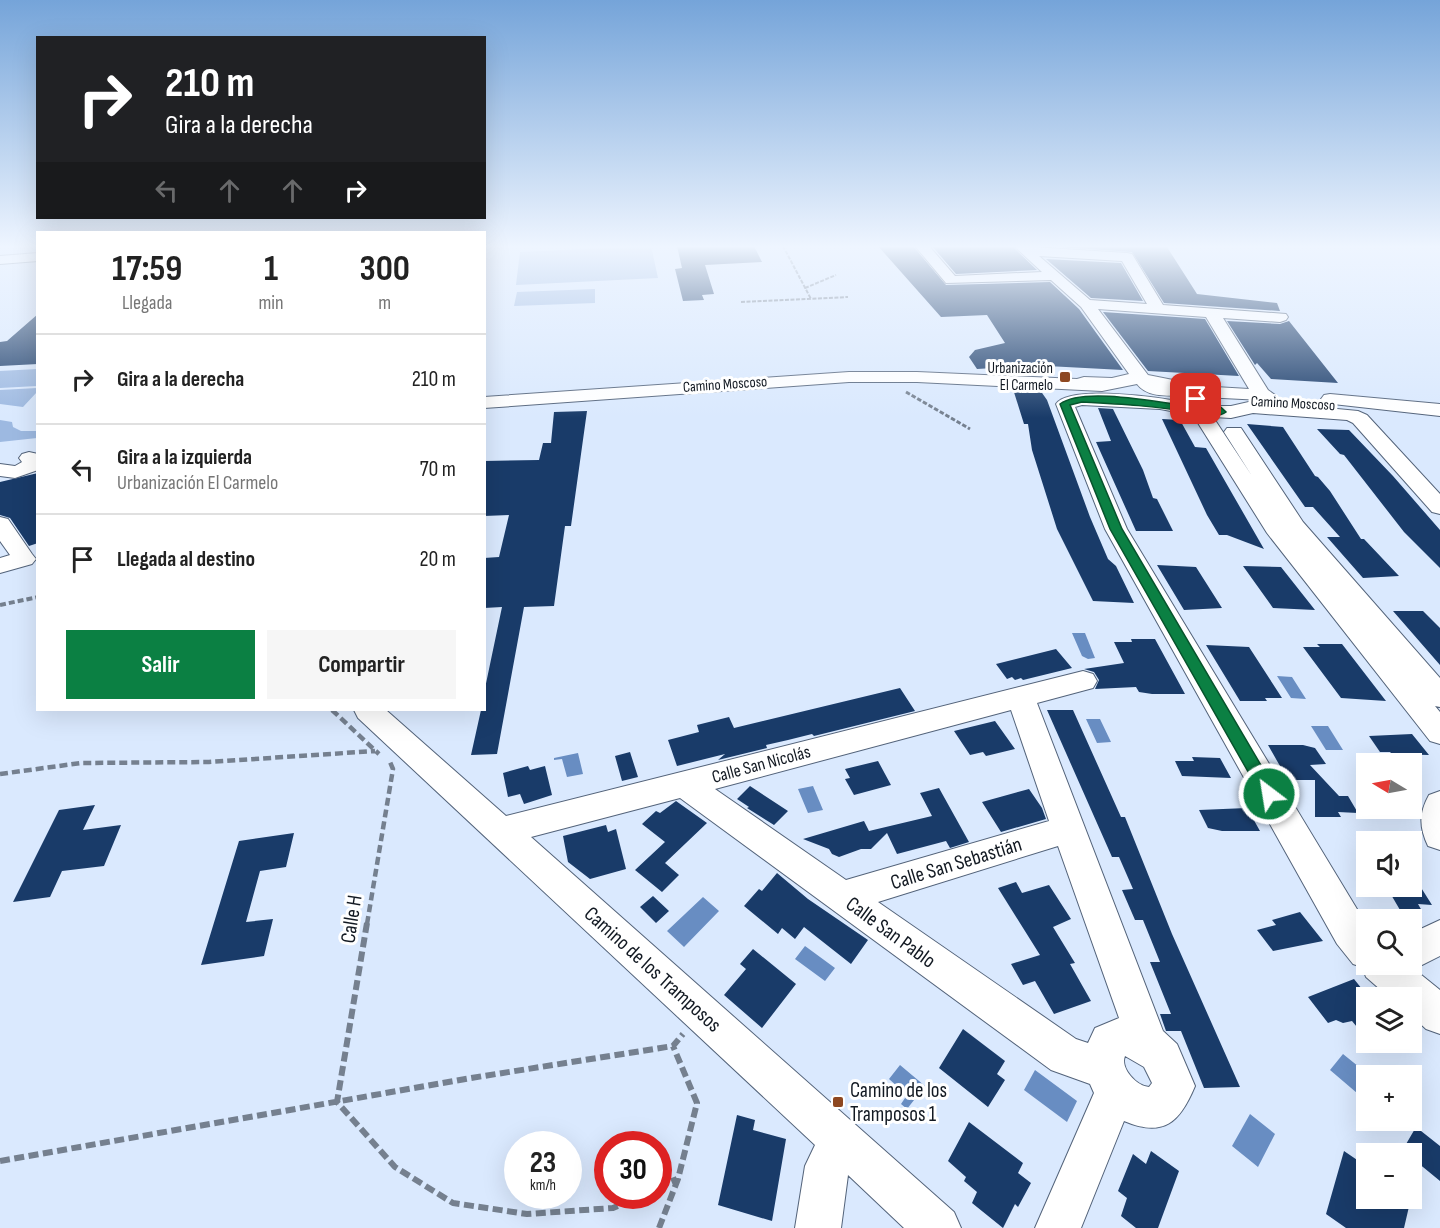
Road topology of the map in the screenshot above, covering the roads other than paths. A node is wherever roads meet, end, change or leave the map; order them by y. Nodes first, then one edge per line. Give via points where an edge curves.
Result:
1 (1155, 303) edge
2 (1086, 304) joint
3 (1158, 309) junction
4 (1212, 313) junction
5 (1280, 318) dead end
6 (1146, 384) junction
7 (1074, 387) junction
8 (1178, 393) junction
9 (1262, 395) junction
10 (1294, 397) junction
11 (486, 403) edge
12 (1207, 407) junction
13 (1406, 407) junction
14 (1440, 410) edge
15 (1416, 480) junction
16 (1440, 483) edge
17 (1440, 507) edge
18 (0, 524) edge
19 (0, 566) edge
20 (1083, 681) dead end
21 (1020, 697) junction
22 (1440, 697) edge
23 (369, 711) edge
24 (1440, 733) edge
25 (684, 784) junction
26 (1440, 804) edge
27 (1069, 829) junction
28 (502, 831) junction
29 (1440, 836) edge
30 (842, 897) junction
31 (1356, 932) edge
32 (1440, 937) edge
33 (1422, 945) edge
34 (1400, 975) edge
35 (1440, 1016) edge
36 (1147, 1042) junction
37 (1110, 1080) junction
38 (842, 1141) junction
39 (818, 1228) edge
40 (938, 1228) edge
41 (1058, 1228) edge

1 - 3 street
2 - 3 street
2 - 6 street
3 - 4 street
4 - 5 street
4 - 9 street
6 - 7 street via 1136,391
6 - 8 street
6 - 9 street
7 - 8 street, Camino Moscoso
7 - 11 street, Camino Moscoso via 886,377 805,378
8 - 9 street, Camino Moscoso
8 - 12 street, Camino Moscoso
9 - 10 street, Camino Moscoso
10 - 12 street via 1213,395
10 - 13 street, Camino Moscoso
12 - 13 street, Camino Moscoso
12 - 15 street via 1351,415 1360,419
12 - 22 street via 1295,526
12 - 24 street via 1275,528
12 - 31 street via 1082,399 1065,404 1116,529 1344,921
13 - 14 street, Camino Moscoso
15 - 16 street
15 - 17 street
18 - 19 street via 24,559
20 - 21 street, Calle San Nicolás
21 - 25 street, Calle San Nicolás
21 - 27 street
23 - 28 street, Camino de los Tramposos
25 - 28 street, Calle San Nicolás
25 - 30 street, Calle San Pablo
26 - 29 street
27 - 30 street, Calle San Sebastián
27 - 36 street
28 - 38 street, Camino de los Tramposos
30 - 37 street, Calle San Pablo via 1065,1056
32 - 33 street
34 - 35 street
36 - 37 street via 1125,1036 1109,1042 1103,1053
36 - 37 street via 1166,1059 1174,1086 1166,1101 1152,1108 1136,1105
37 - 41 street
38 - 39 street via 827,1166
38 - 40 street, Camino de los Tramposos

